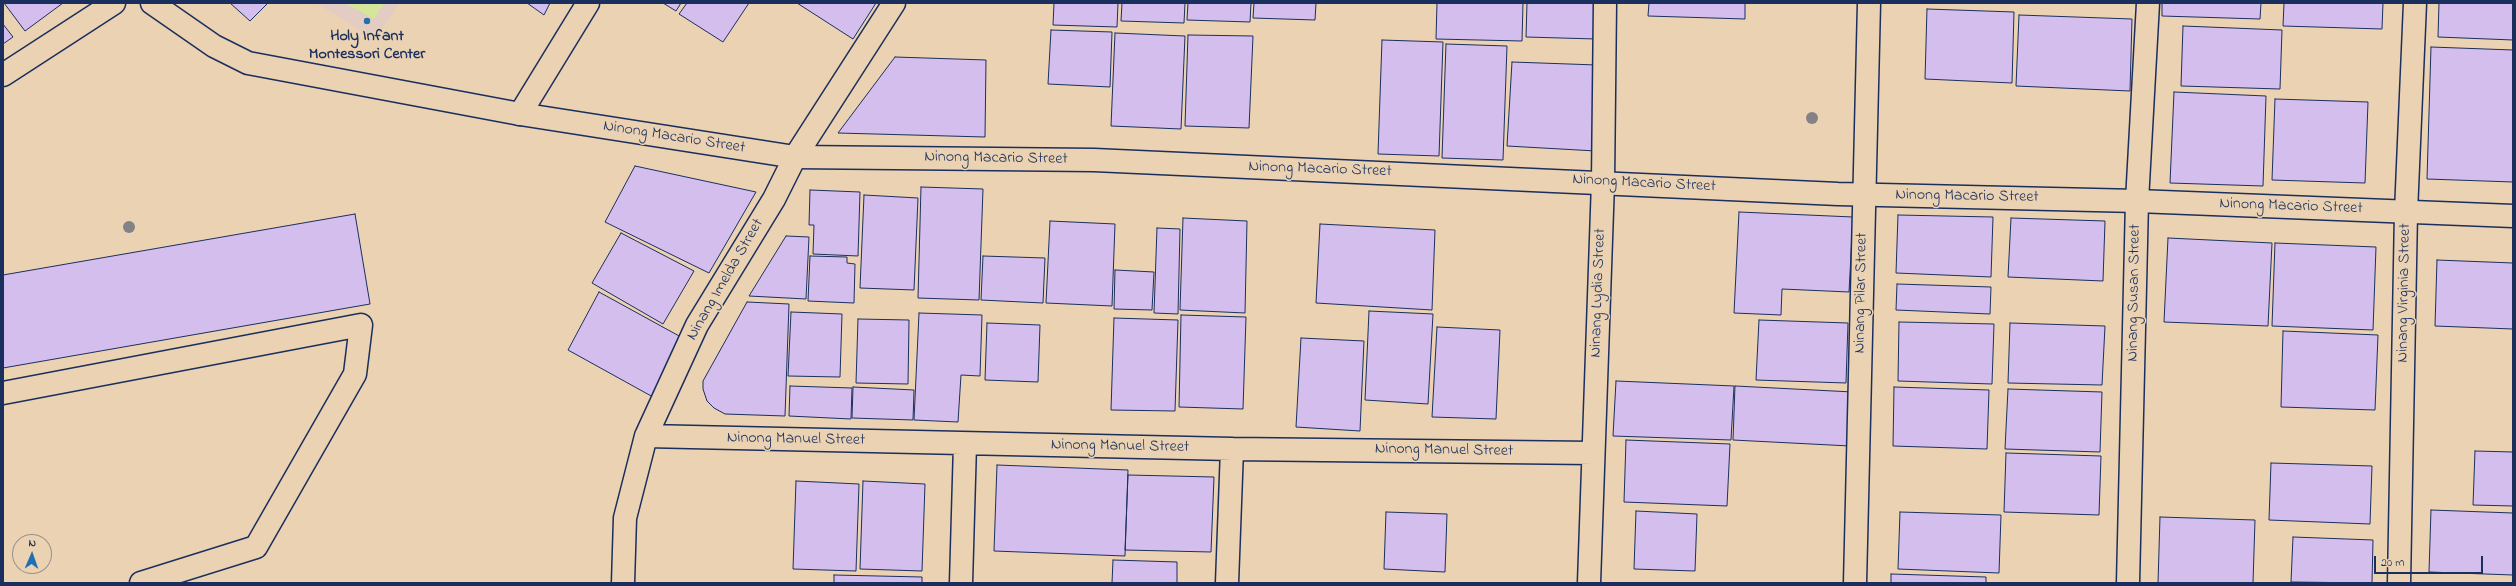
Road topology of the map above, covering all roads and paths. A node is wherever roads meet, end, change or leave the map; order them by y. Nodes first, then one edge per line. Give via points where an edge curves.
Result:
1 (114, 3) edge
2 (152, 3) edge
3 (588, 3) edge
4 (894, 3) edge
5 (1605, 3) edge
6 (1869, 3) edge
7 (2148, 3) edge
8 (2415, 3) edge
9 (3, 75) edge
10 (520, 114) junction
11 (796, 157) junction
12 (1603, 182) junction
13 (1864, 195) junction
14 (2137, 201) junction
15 (2406, 212) junction
16 (2513, 216) edge
17 (3, 393) edge
18 (646, 436) junction
19 (965, 444) junction
20 (1232, 449) junction
21 (1593, 453) junction
22 (140, 583) edge
23 (623, 583) edge
24 (961, 583) edge
25 (1227, 583) edge
26 (1589, 583) edge
27 (1855, 583) edge
28 (2128, 583) edge
29 (2399, 583) edge

1 - 9 street
2 - 10 street, Ninong Macario Street via 214,46 248,63
3 - 10 street
4 - 11 street, Ninang Imelda Street
5 - 12 street, Ninang Lydia Street
6 - 13 street, Ninang Pilar Street
7 - 14 street, Ninang Susan Street
8 - 15 street, Ninang Virginia Street
10 - 11 street, Ninong Macario Street
11 - 12 street, Ninong Macario Street via 1094,160
11 - 18 street, Ninang Imelda Street via 774,199 697,325
12 - 13 street, Ninong Macario Street
12 - 21 street, Ninang Lydia Street
13 - 14 street, Ninong Macario Street
13 - 27 street, Ninang Pilar Street
14 - 15 street, Ninong Macario Street
14 - 28 street, Ninang Susan Street
15 - 16 street, Ninong Macario Street
15 - 29 street, Ninang Virginia Street
17 - 22 street via 361,325 355,374 256,547
18 - 19 street, Ninong Manuel Street
18 - 23 street, Ninang Imelda Street via 625,518
19 - 20 street, Ninong Manuel Street
19 - 24 street
20 - 21 street, Ninong Manuel Street
20 - 25 street
21 - 26 street, Ninang Lydia Street

